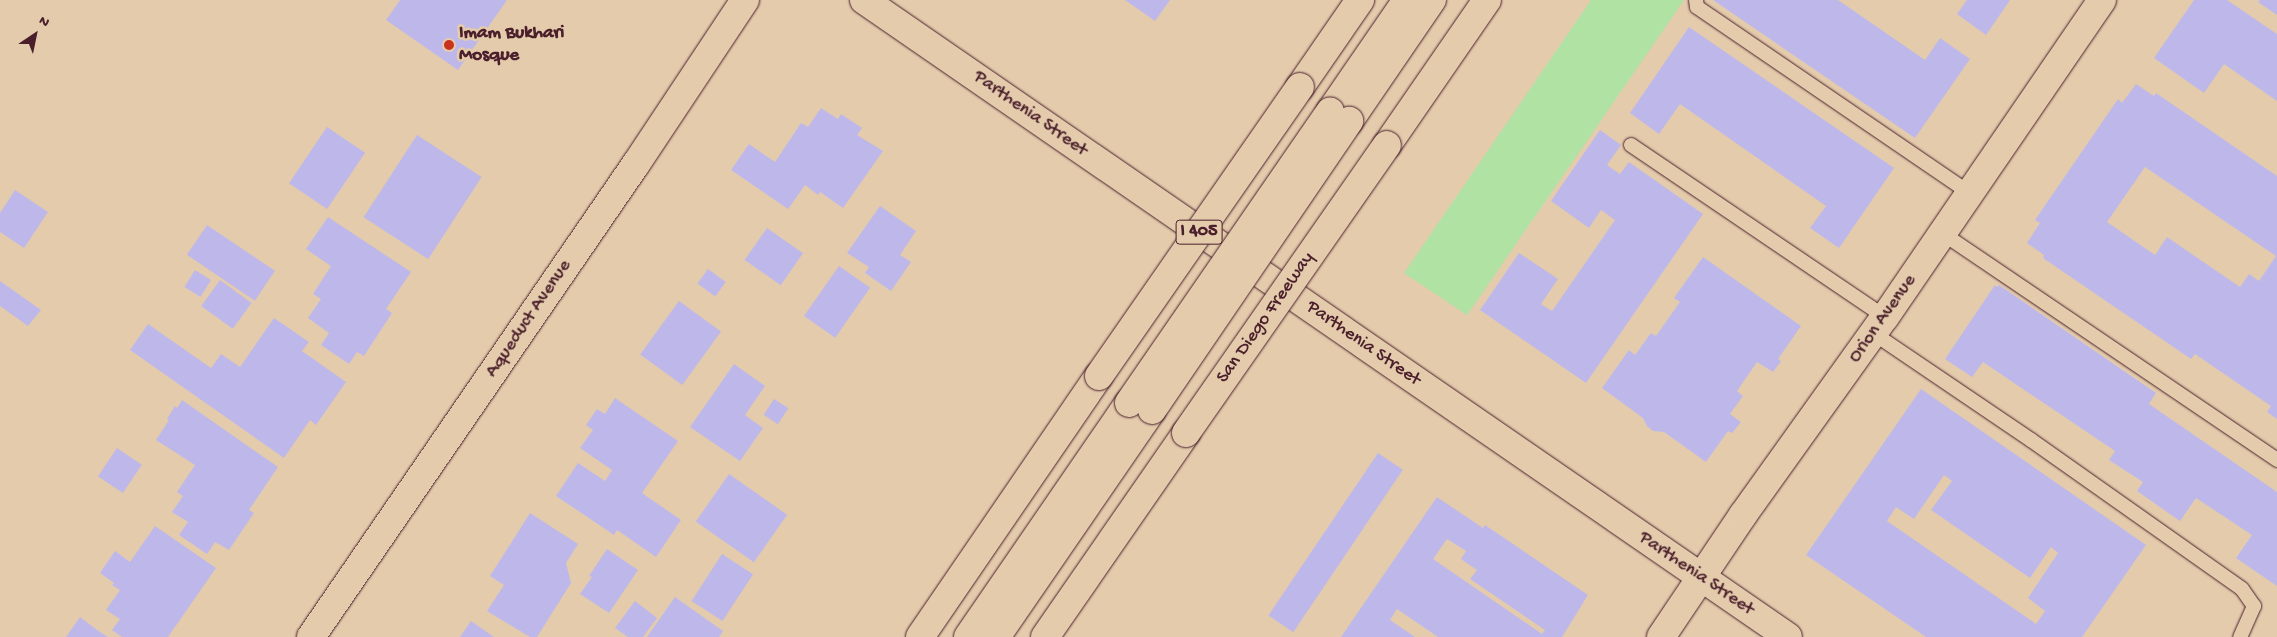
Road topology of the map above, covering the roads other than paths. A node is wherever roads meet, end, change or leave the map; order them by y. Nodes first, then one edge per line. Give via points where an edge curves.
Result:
1 (745, 0) edge
2 (864, 0) edge
3 (1360, 0) edge
4 (1407, 0) edge
5 (1432, 0) edge
6 (1487, 0) edge
7 (1696, 0) edge
8 (2102, 0) edge
9 (1339, 116) junction
10 (1630, 145) dead end
11 (1970, 193) junction
12 (1942, 233) junction
13 (1879, 325) junction
14 (1140, 407) junction
15 (2277, 460) edge
16 (1701, 577) junction
17 (311, 637) edge
18 (920, 637) edge
19 (968, 637) edge
20 (996, 637) edge
21 (1045, 637) edge
22 (1661, 637) edge
23 (1788, 637) edge
24 (2240, 637) edge

1 - 17 main road, Aqueduct Avenue
2 - 16 main road, Parthenia Street
3 - 18 main road, I 405, bridge
4 - 9 main road
5 - 9 main road
6 - 21 main road, San Diego Freeway, bridge
7 - 11 lane via 1698,7
8 - 11 main road, Orion Avenue
9 - 14 main road, bridge
10 - 13 lane
11 - 12 main road, Orion Avenue
12 - 13 main road, Orion Avenue
12 - 15 lane
13 - 16 main road, Orion Avenue
13 - 24 lane via 2031,440 2242,589 2254,606
14 - 19 main road
14 - 20 main road
16 - 22 main road, Orion Avenue
16 - 23 main road, Parthenia Street

